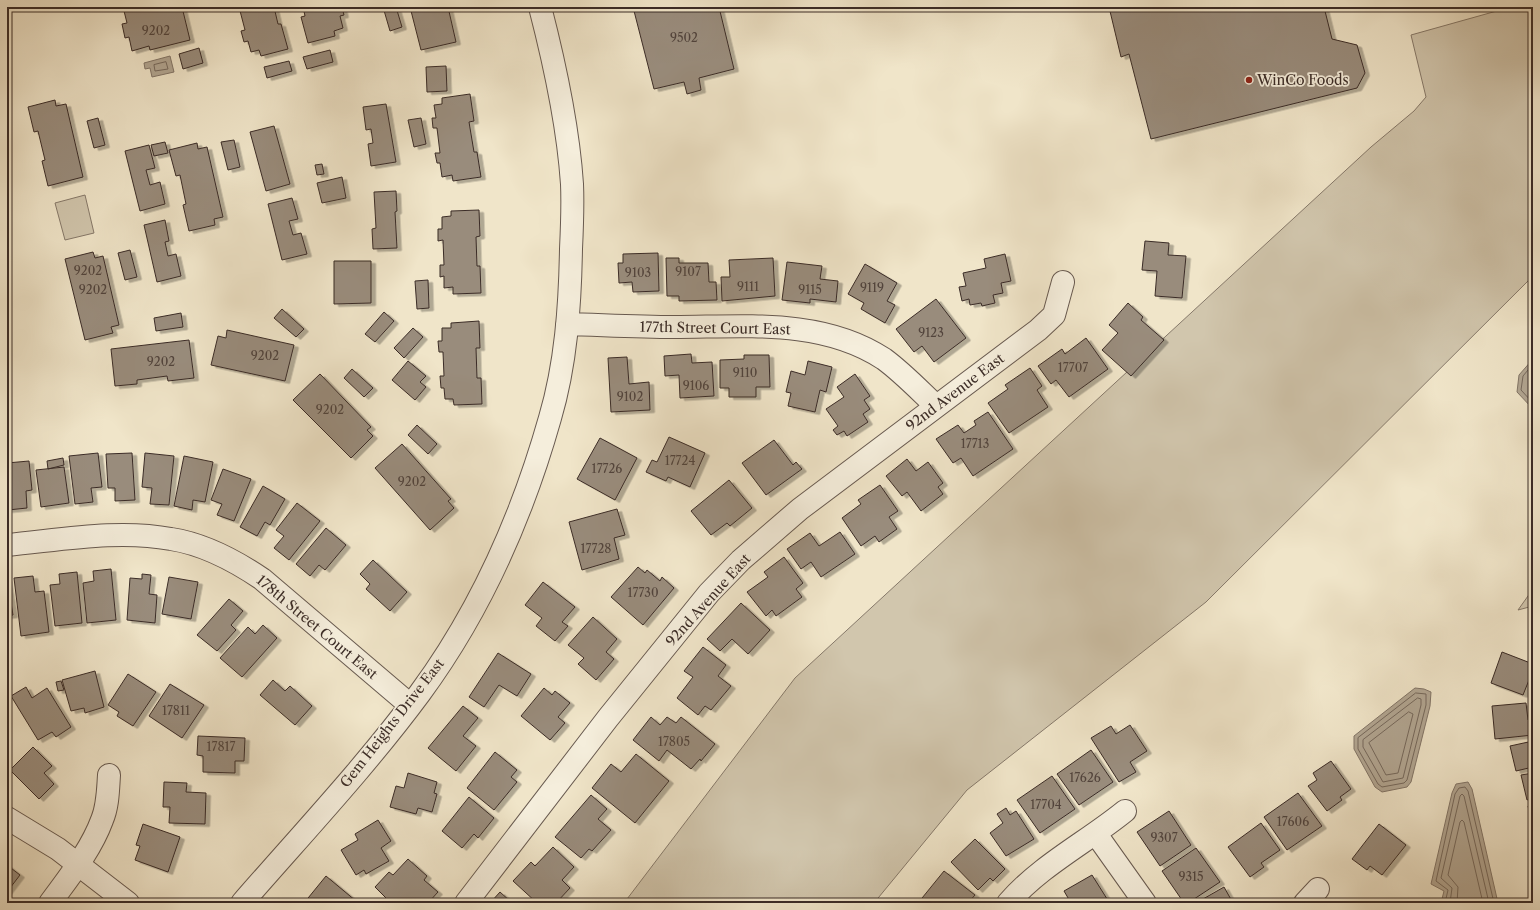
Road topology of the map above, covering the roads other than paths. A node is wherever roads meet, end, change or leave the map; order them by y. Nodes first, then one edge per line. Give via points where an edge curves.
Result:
1 (540, 7) edge
2 (1064, 282) dead end
3 (567, 324) junction
4 (936, 406) junction
5 (7, 545) edge
6 (410, 705) junction
7 (109, 775) dead end
8 (1125, 811) dead end
9 (7, 818) edge
10 (1096, 834) junction
11 (78, 864) junction
12 (50, 903) edge
13 (128, 903) edge
14 (242, 903) edge
15 (466, 903) edge
16 (1008, 903) edge
17 (1145, 903) edge

1 - 3 street, Gem Heights Drive East via 552,52 564,117 572,185
2 - 4 street, 92nd Avenue East via 1054,315 1038,330
3 - 4 street, 177th Street Court East via 777,326 830,335 857,345 883,359
3 - 6 street, Gem Heights Drive East via 551,417 524,502 474,608 443,659
4 - 15 street, 92nd Avenue East via 771,533 722,579 608,718
5 - 6 street, 178th Street Court East via 124,535 172,539 206,548 262,578
6 - 14 street, Gem Heights Drive East via 361,766
7 - 11 street via 102,820
8 - 10 street
9 - 11 street
10 - 16 street via 1058,858
10 - 17 street
11 - 12 street
11 - 13 street

